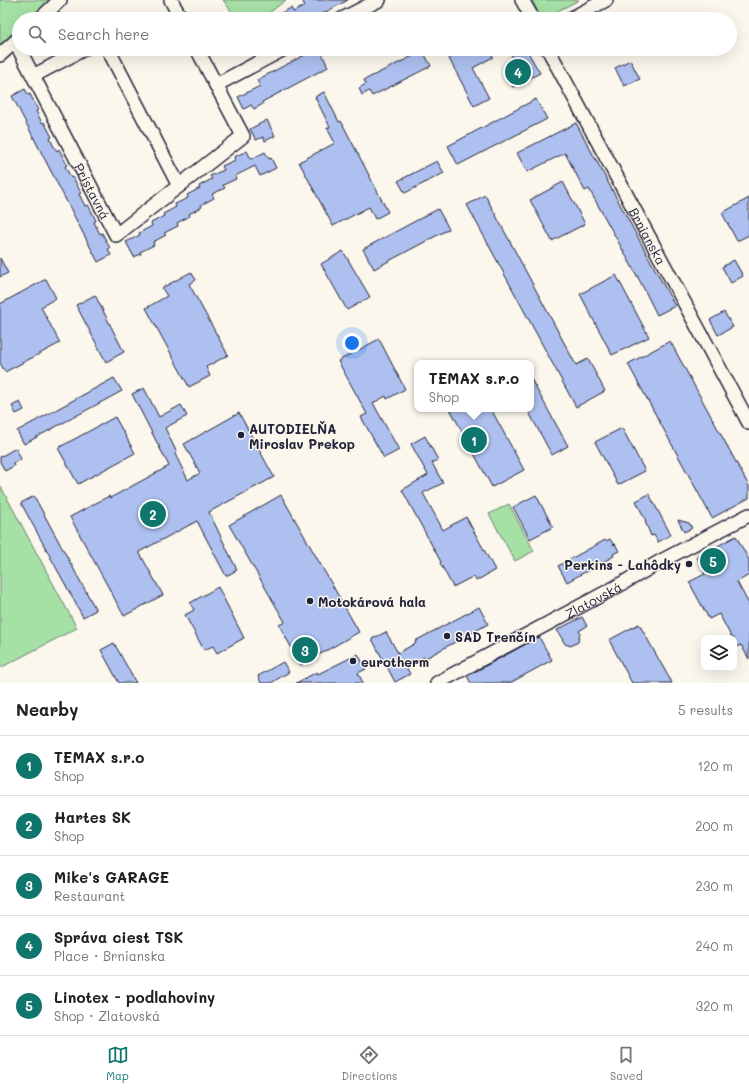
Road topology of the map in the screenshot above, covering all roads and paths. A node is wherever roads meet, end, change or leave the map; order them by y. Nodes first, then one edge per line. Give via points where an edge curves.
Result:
1 (60, 0) edge
2 (171, 0) edge
3 (379, 0) edge
4 (522, 0) edge
5 (606, 0) edge
6 (47, 12) edge
7 (177, 12) edge
8 (356, 12) edge
9 (528, 12) edge
10 (583, 12) edge
11 (12, 48) edge
12 (0, 55) edge
13 (24, 56) edge
14 (71, 56) edge
15 (112, 56) edge
16 (201, 56) edge
17 (271, 56) edge
18 (552, 56) edge
19 (33, 76) junction
20 (216, 85) junction
21 (179, 186) junction
22 (749, 423) edge
23 (749, 515) edge
24 (437, 683) edge

1 - 6 street
2 - 7 street
3 - 8 street
4 - 9 street
5 - 10 street
11 - 12 street
13 - 19 street, Prístavná
14 - 19 street
15 - 21 street
16 - 20 street, Prístavná
17 - 20 street
18 - 22 street, Brnianska
19 - 21 street, Prístavná via 116,235
20 - 21 street, Prístavná via 243,136
23 - 24 street, Zlatovská

